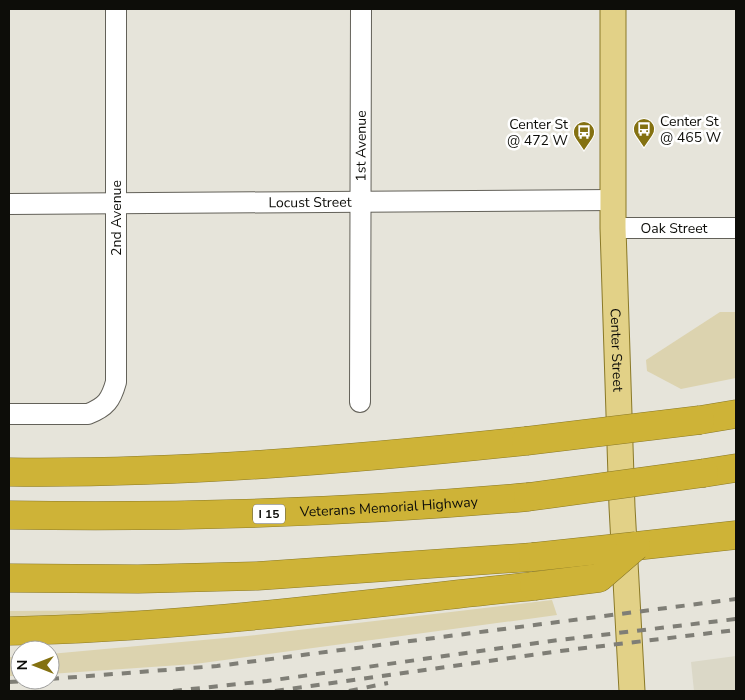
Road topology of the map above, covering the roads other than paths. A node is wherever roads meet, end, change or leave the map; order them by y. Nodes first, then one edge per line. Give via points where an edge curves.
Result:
1 (116, 9) edge
2 (361, 9) edge
3 (613, 9) edge
4 (613, 200) junction
5 (360, 202) junction
6 (116, 203) junction
7 (9, 204) edge
8 (613, 228) junction
9 (736, 228) edge
10 (360, 402) dead end
11 (9, 414) edge
12 (736, 414) edge
13 (736, 468) edge
14 (9, 472) edge
15 (9, 515) edge
16 (736, 535) edge
17 (636, 546) junction
18 (9, 578) edge
19 (9, 631) edge
20 (632, 691) edge

1 - 6 street, 2nd Avenue
2 - 5 street, 1st Avenue
3 - 4 main road, Center Street
4 - 5 street, Locust Street
4 - 8 main road, Center Street
5 - 6 street, Locust Street
5 - 10 street, 1st Avenue
6 - 7 street, Locust Street
6 - 11 street, 2nd Avenue via 116,382 111,400 88,414
8 - 9 street, Oak Street
8 - 20 main road, Center Street
12 - 14 highway, bridge via 407,453 88,472
13 - 15 highway, Veterans Memorial Highway / I 15, bridge via 528,497 398,508 263,514
16 - 17 highway
17 - 18 highway, bridge via 532,557 256,576
17 - 19 highway, bridge via 599,578 209,620

